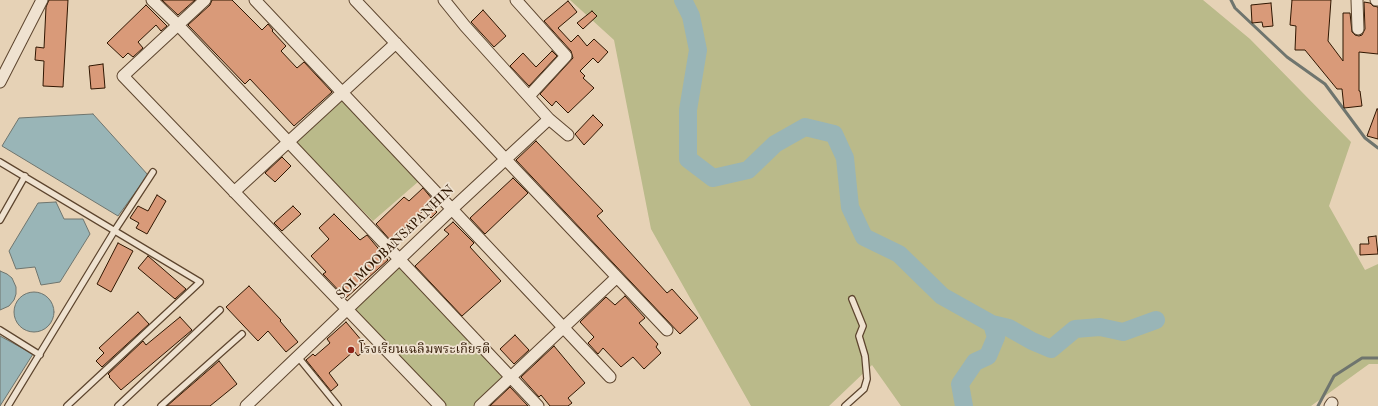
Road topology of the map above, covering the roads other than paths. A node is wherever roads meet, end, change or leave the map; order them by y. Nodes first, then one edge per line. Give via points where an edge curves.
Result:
1 (42, 0) edge
2 (152, 0) edge
3 (205, 0) edge
4 (256, 0) edge
5 (355, 0) edge
6 (444, 0) edge
7 (516, 0) edge
8 (1357, 0) edge
9 (178, 25) junction
10 (1358, 29) dead end
11 (396, 42) junction
12 (0, 82) edge
13 (342, 92) junction
14 (529, 96) junction
15 (549, 119) junction
16 (568, 135) dead end
17 (288, 142) junction
18 (505, 160) junction
19 (0, 162) edge
20 (153, 172) dead end
21 (25, 176) junction
22 (234, 192) junction
23 (452, 209) junction
24 (0, 220) edge
25 (115, 230) junction
26 (400, 260) junction
27 (617, 277) junction
28 (852, 299) dead end
29 (220, 310) dead end
30 (347, 310) junction
31 (563, 327) junction
32 (0, 330) edge
33 (666, 330) dead end
34 (242, 334) dead end
35 (40, 355) junction
36 (298, 357) junction
37 (510, 377) junction
38 (610, 377) dead end
39 (8, 406) edge
40 (67, 406) edge
41 (118, 406) edge
42 (161, 406) edge
43 (246, 406) edge
44 (338, 406) edge
45 (440, 406) edge
46 (480, 406) edge
47 (538, 406) edge
48 (845, 406) edge

1 - 12 street
2 - 9 street
3 - 9 street
4 - 13 street
5 - 11 street
6 - 14 street
7 - 14 street via 566,56
8 - 10 street
9 - 17 street
9 - 22 street via 123,76
11 - 13 street
11 - 18 street
13 - 17 street
13 - 23 street
14 - 15 street
15 - 16 street
15 - 18 street, SOI MOOBANSAPANHIN
17 - 22 street
17 - 26 street
18 - 23 street, SOI MOOBANSAPANHIN
18 - 27 street
19 - 21 lane
20 - 25 lane
21 - 24 lane
21 - 25 lane
22 - 30 street
23 - 26 street, SOI MOOBANSAPANHIN
23 - 31 street
25 - 35 lane
25 - 40 lane via 200,282
26 - 30 street, SOI MOOBANSAPANHIN
26 - 37 street
27 - 31 street
27 - 33 street
28 - 48 lane via 863,326 859,336 865,356 867,379 864,389
29 - 41 lane
30 - 36 street, SOI MOOBANSAPANHIN
30 - 45 street
31 - 37 street
31 - 38 street
32 - 35 lane
34 - 42 lane
35 - 39 lane
36 - 43 street, SOI MOOBANSAPANHIN
36 - 44 lane
37 - 46 street
37 - 47 street

